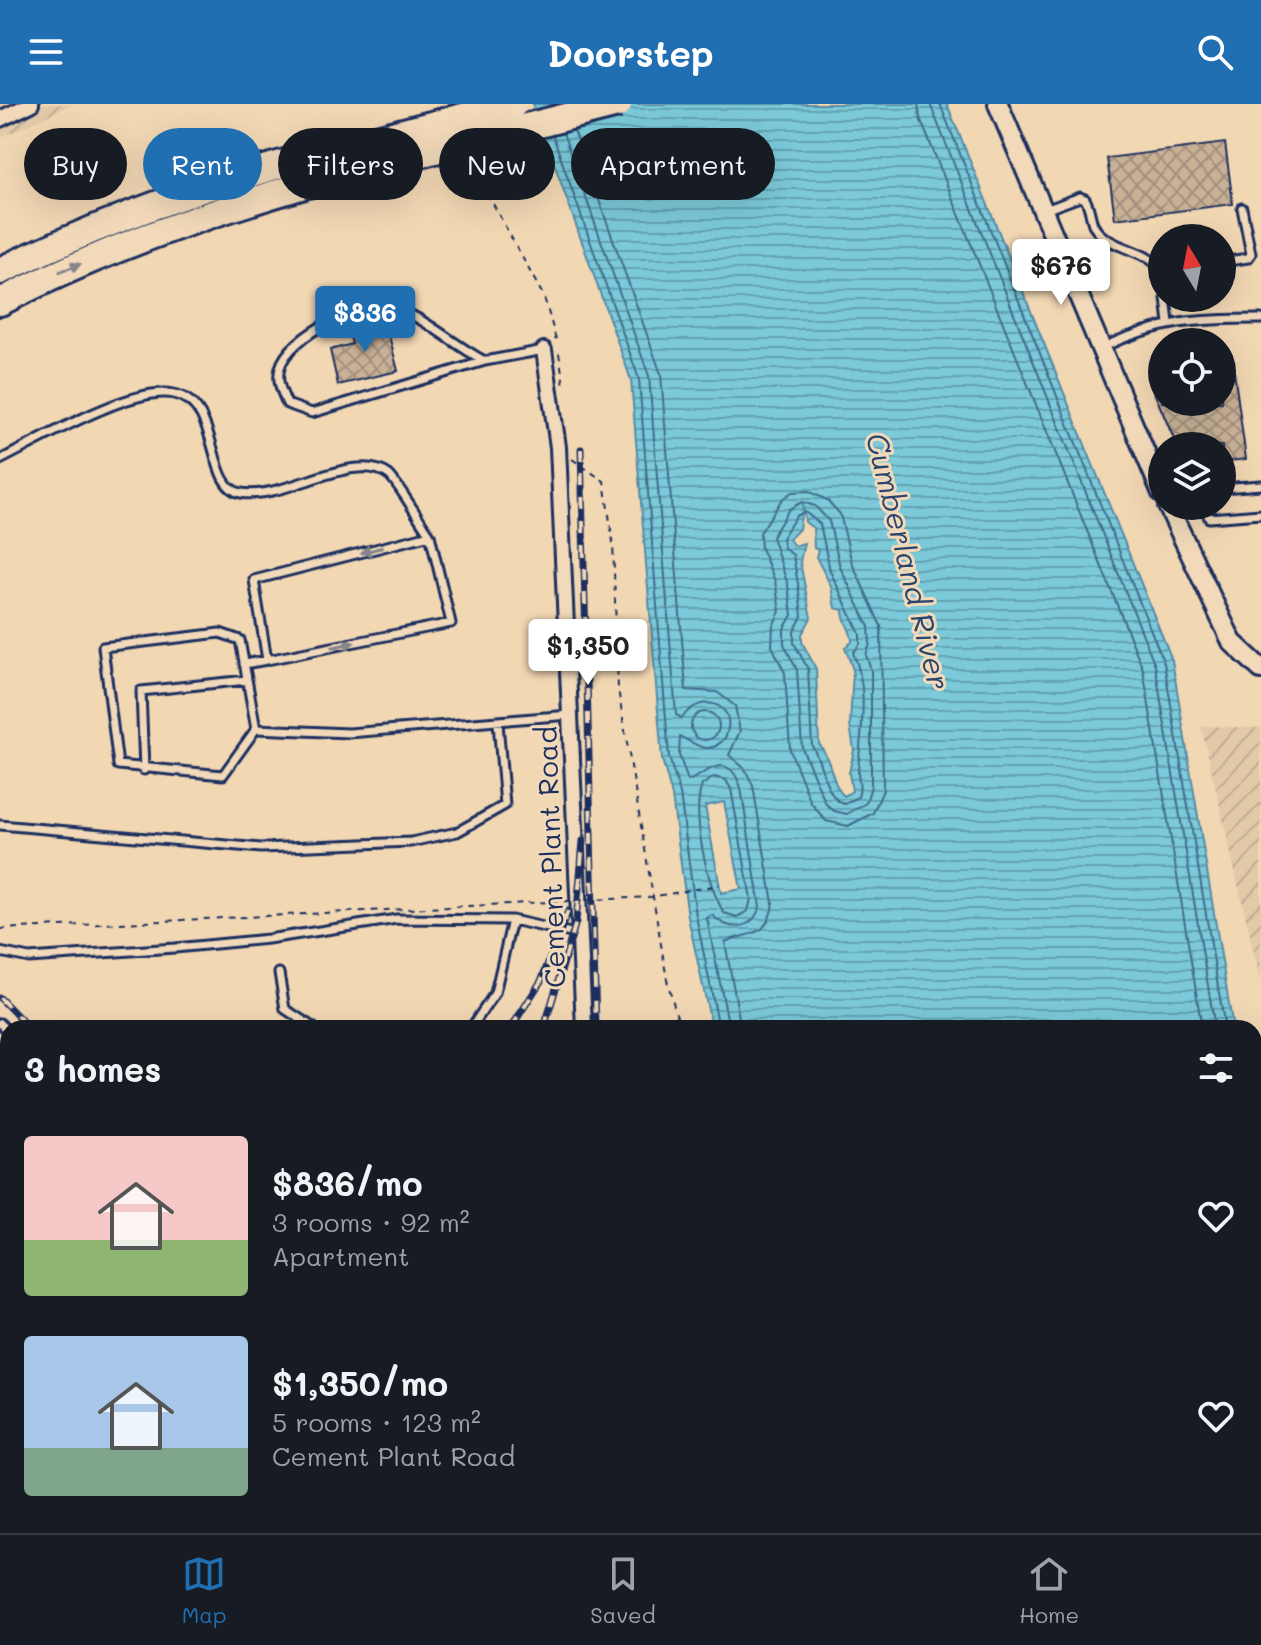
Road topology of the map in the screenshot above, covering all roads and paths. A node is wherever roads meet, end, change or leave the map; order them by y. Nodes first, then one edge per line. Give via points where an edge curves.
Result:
1 (514, 104) edge
2 (618, 104) edge
3 (998, 104) edge
4 (23, 106) edge
5 (0, 119) edge
6 (423, 135) edge
7 (423, 143) edge
8 (278, 163) edge
9 (278, 192) edge
10 (491, 200) edge
11 (1242, 208) dead end
12 (1043, 211) junction
13 (1148, 258) edge
14 (1236, 260) edge
15 (0, 271) edge
16 (0, 302) edge
17 (1168, 312) edge
18 (1261, 319) edge
19 (1169, 323) junction
20 (1101, 348) junction
21 (544, 350) joint
22 (485, 361) junction
23 (565, 392) dead end
24 (570, 451) dead end
25 (0, 460) edge
26 (1148, 460) edge
27 (1261, 485) edge
28 (1236, 487) edge
29 (1261, 514) edge
30 (1236, 516) edge
31 (1175, 520) edge
32 (430, 535) junction
33 (267, 660) junction
34 (244, 664) junction
35 (1261, 669) edge
36 (247, 680) junction
37 (570, 715) junction
38 (498, 723) junction
39 (256, 729) junction
40 (144, 770) junction
41 (0, 825) edge
42 (719, 885) dead end
43 (512, 920) junction
44 (0, 929) edge
45 (580, 935) junction
46 (0, 952) edge
47 (279, 973) dead end
48 (302, 1020) edge
49 (476, 1020) edge
50 (584, 1020) edge
51 (678, 1020) edge

1 - 6 highway, bridge
2 - 7 highway, bridge
3 - 12 street
4 - 5 street
8 - 15 highway via 174,198
16 -> 9 highway via 56,273
10 - 23 path via 544,297
11 - 14 lane via 1251,254
12 - 13 lane via 1085,199 1096,231
12 - 20 street
17 - 19 lane
18 - 19 lane
19 - 20 lane
20 - 26 street
21 - 22 lane
21 - 37 street, Cement Plant Road via 558,447
22 - 22 lane via 393,307 363,309 302,339 280,366 279,384 287,404 312,413
24 - 51 path via 582,469 604,481 613,542 618,689
25 - 32 lane via 144,393 178,394 200,411 225,484 237,493 269,493 355,468 374,468 390,476
27 - 28 lane
29 - 30 lane
31 - 35 street via 1232,642
32 -> 33 lane via 254,580
33 -> 32 lane via 451,623
33 - 34 lane
34 - 36 lane
34 - 40 lane via 240,640 220,633 103,647 118,765
36 - 39 lane
36 - 40 lane via 141,691
37 - 38 lane
37 - 45 street, Cement Plant Road
38 - 39 lane via 349,733
38 - 41 lane via 505,805 457,832 411,842 261,848
39 - 40 lane via 223,775
42 - 44 path, bridge via 651,897
43 - 45 lane
43 - 46 lane via 397,919 175,948 29,958
43 - 49 lane via 495,993
45 - 50 street, Cement Plant Road
47 - 48 lane via 285,1009

